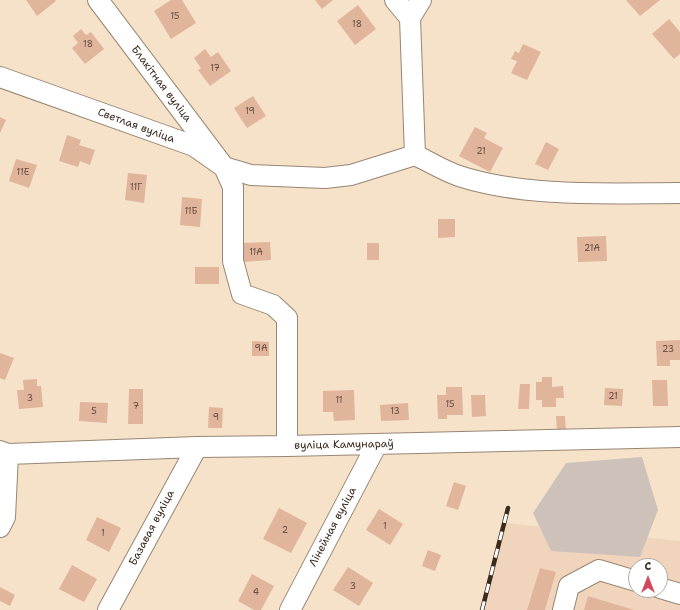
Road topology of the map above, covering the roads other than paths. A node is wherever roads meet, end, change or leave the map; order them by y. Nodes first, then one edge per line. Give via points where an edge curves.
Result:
1 (98, 0) edge
2 (395, 0) edge
3 (420, 0) edge
4 (410, 18) junction
5 (0, 76) edge
6 (415, 155) junction
7 (224, 167) junction
8 (680, 193) edge
9 (680, 437) edge
10 (377, 444) junction
11 (287, 446) junction
12 (197, 447) junction
13 (4, 452) edge
14 (0, 527) edge
15 (628, 579) edge
16 (668, 590) edge
17 (680, 594) edge
18 (108, 610) edge
19 (290, 610) edge
20 (562, 610) edge

1 - 7 street, Блакітная вуліца
2 - 4 street
3 - 4 street
4 - 6 street
5 - 7 street, Светлая вуліца via 194,146
6 - 7 street, Светлая вуліца via 351,175 326,178 251,175
6 - 8 street via 458,176 504,187 598,193
7 - 11 street, Блакітная вуліца via 233,187 233,261 242,294 273,305 287,318
9 - 10 street, вуліца Камунараў
10 - 11 street, вуліца Камунараў
10 - 19 street, Лінейная вуліца
11 - 12 street, вуліца Камунараў
12 - 13 street, вуліца Камунараў
12 - 18 street, Базавая вуліца
13 - 14 street via 5,517
15 - 20 street via 599,570 569,586
16 - 17 street

